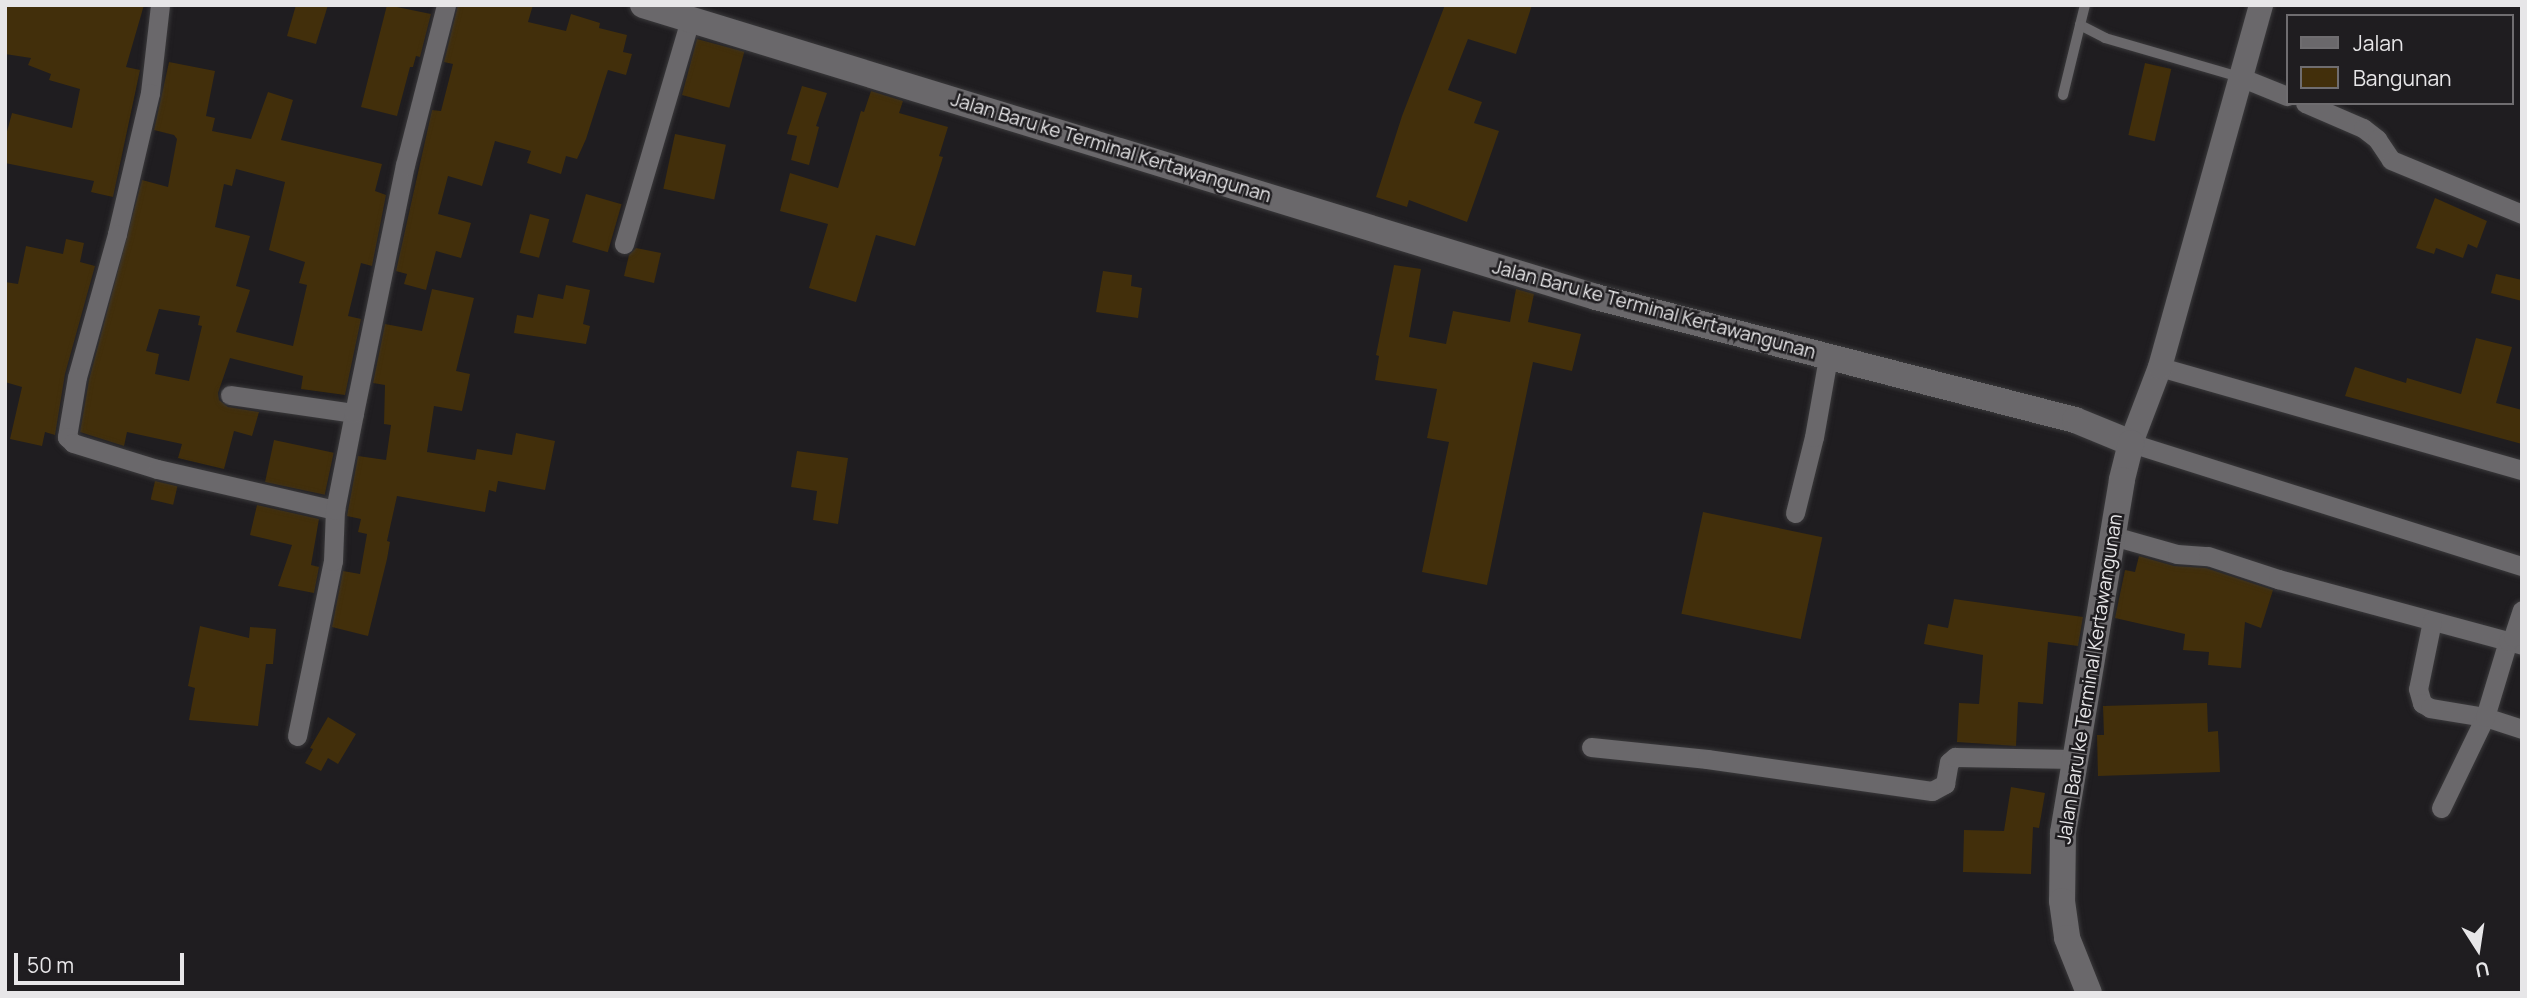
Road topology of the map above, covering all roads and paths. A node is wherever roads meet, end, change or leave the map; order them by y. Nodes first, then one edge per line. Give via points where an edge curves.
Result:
1 (160, 5) edge
2 (446, 5) edge
3 (643, 5) edge
4 (2084, 5) edge
5 (2261, 5) edge
6 (690, 20) junction
7 (2080, 25) junction
8 (2240, 77) junction
9 (2063, 95) dead end
10 (2286, 96) edge
11 (2310, 105) edge
12 (2522, 214) edge
13 (624, 244) dead end
14 (1828, 358) junction
15 (2160, 367) junction
16 (230, 395) dead end
17 (354, 413) junction
18 (2131, 443) junction
19 (2522, 470) edge
20 (335, 510) junction
21 (1795, 513) dead end
22 (2113, 536) junction
23 (2522, 566) edge
24 (2522, 610) edge
25 (2432, 621) junction
26 (2515, 643) edge
27 (2485, 717) junction
28 (2522, 729) edge
29 (297, 736) dead end
30 (1591, 747) dead end
31 (2075, 759) junction
32 (2441, 808) dead end
33 (2089, 993) edge

1 - 20 street via 150,93 77,377 67,437 73,443 158,469
2 - 17 street via 405,165
3 - 6 main road, Jalan Baru ke Terminal Kertawangunan
4 - 7 lane
5 - 8 street
6 - 13 street
6 - 14 main road, Jalan Baru ke Terminal Kertawangunan via 1596,298
7 - 8 lane via 2105,38
7 - 9 lane
8 - 10 street
8 - 15 street
11 - 12 street via 2362,128 2377,139 2391,160
14 - 18 main road, Jalan Baru ke Terminal Kertawangunan via 2076,420
14 - 21 street
15 - 18 street
15 - 19 street
16 - 17 street
17 - 20 street
18 - 22 main road, Jalan Baru ke Terminal Kertawangunan
18 - 23 street
20 - 29 street via 333,561
22 - 25 street via 2177,554 2208,556
22 - 31 main road, Jalan Baru ke Terminal Kertawangunan
24 - 26 street
25 - 26 street
25 - 27 street via 2418,698 2430,708
26 - 27 street
27 - 28 street
27 - 32 street
30 - 31 street via 1932,791 1945,784 1949,762 1955,757
31 - 33 main road, Jalan Baru ke Terminal Kertawangunan via 2063,833 2062,901 2067,938

